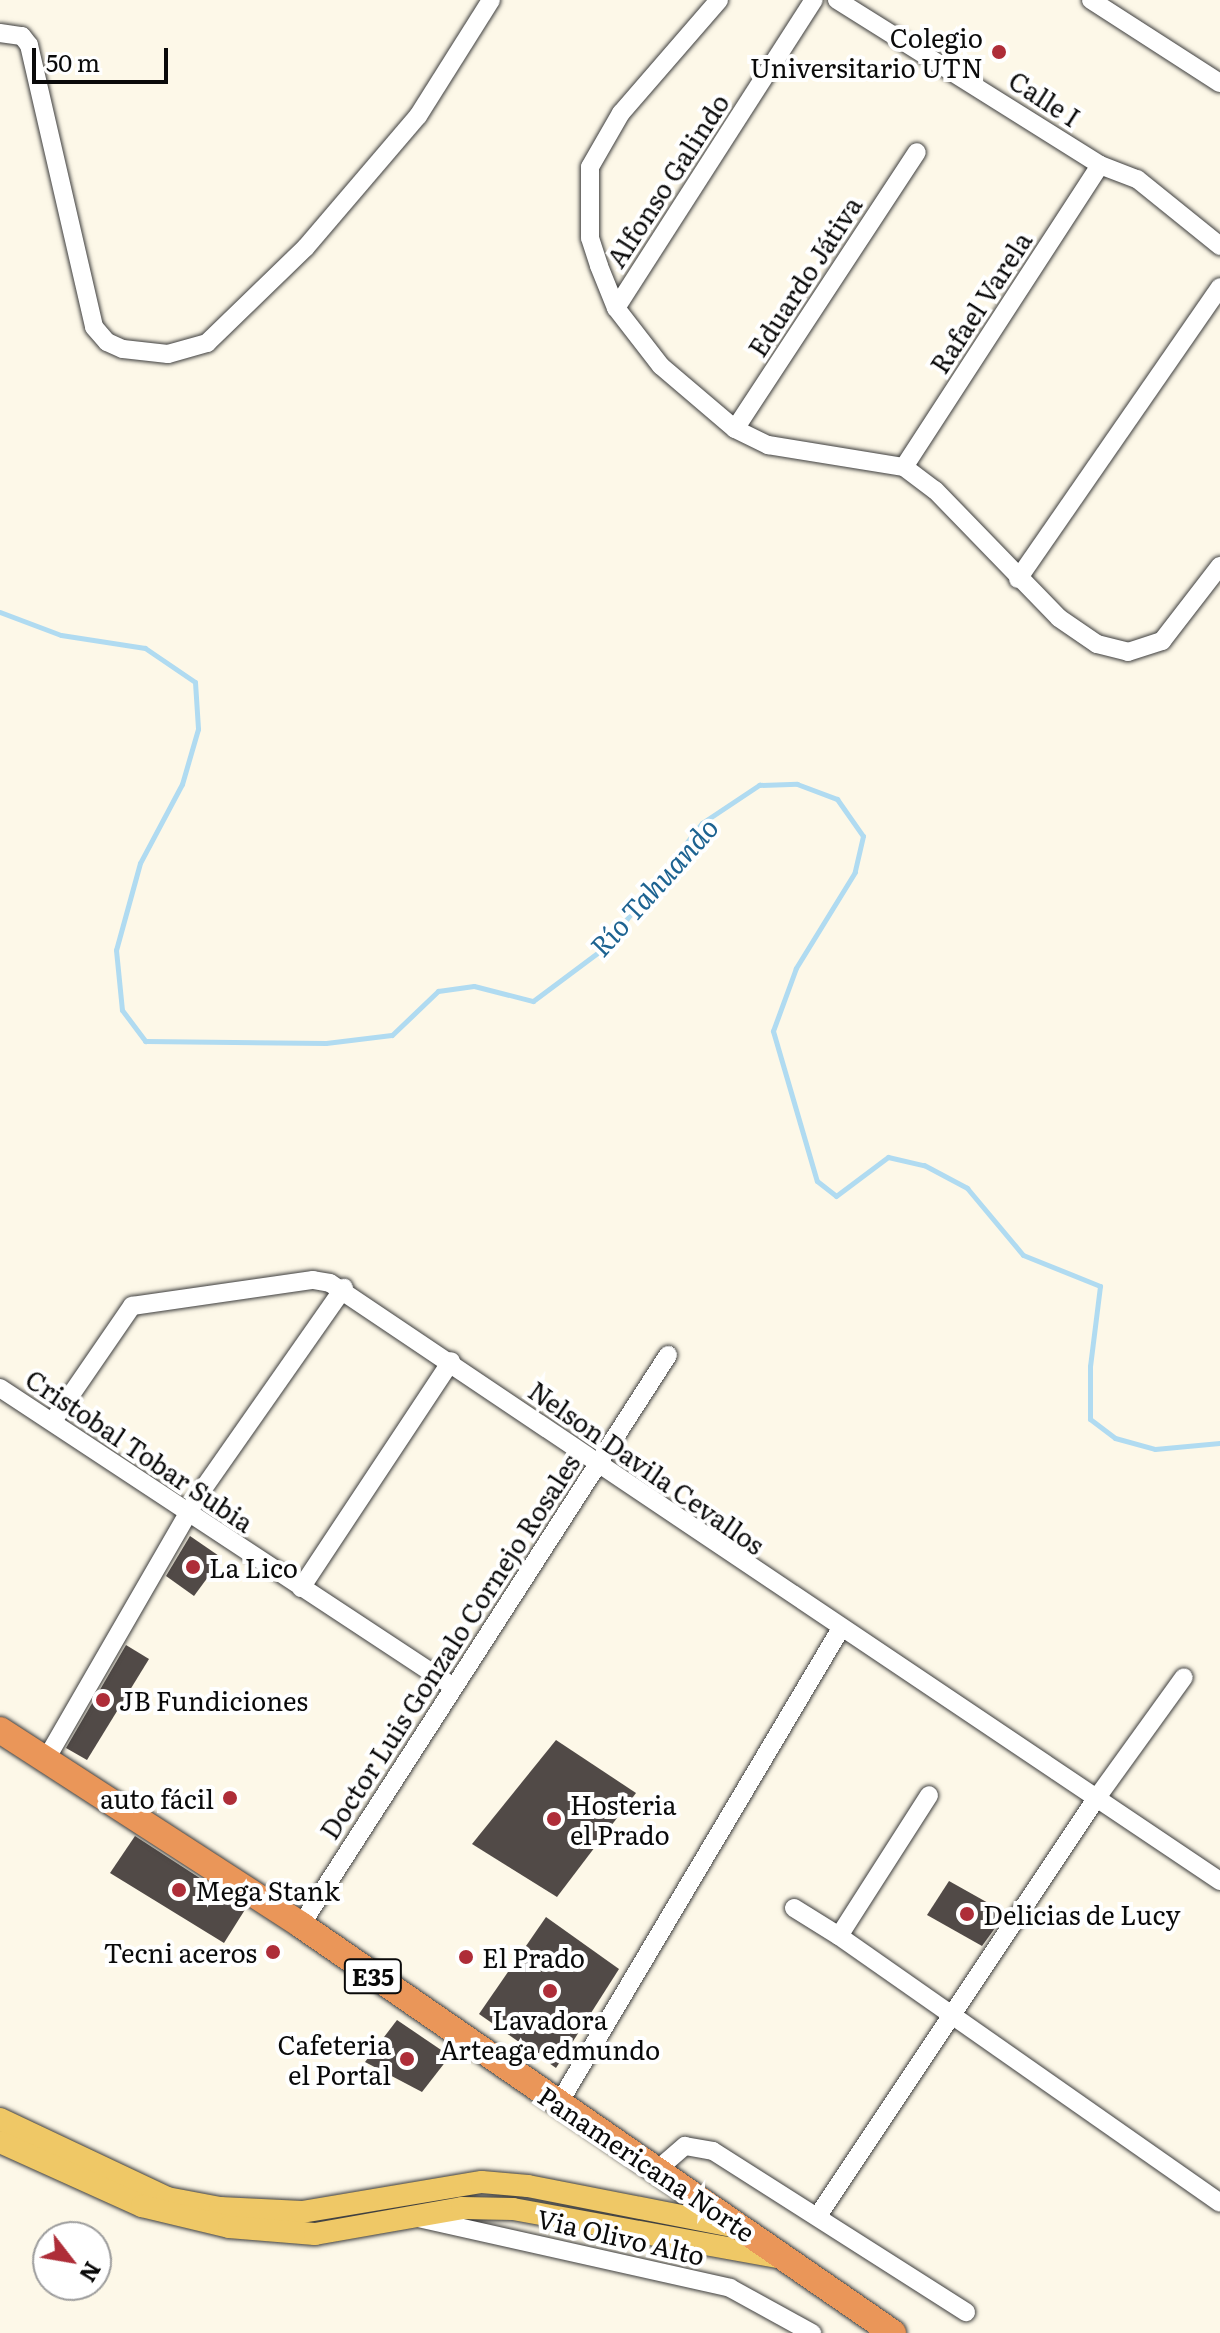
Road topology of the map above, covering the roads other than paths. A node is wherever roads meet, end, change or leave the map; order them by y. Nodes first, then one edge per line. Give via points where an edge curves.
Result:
1 (491, 0) edge
2 (719, 0) edge
3 (814, 0) edge
4 (837, 0) edge
5 (1091, 0) edge
6 (0, 33) edge
7 (1220, 83) edge
8 (917, 152) dead end
9 (1100, 165) junction
10 (1220, 246) edge
11 (1220, 287) edge
12 (616, 308) junction
13 (735, 429) junction
14 (904, 467) junction
15 (1220, 566) edge
16 (1018, 579) junction
17 (344, 1288) junction
18 (668, 1355) dead end
19 (451, 1361) junction
20 (0, 1388) edge
21 (53, 1421) junction
22 (596, 1465) junction
23 (187, 1515) junction
24 (301, 1588) junction
25 (840, 1630) junction
26 (1184, 1677) dead end
27 (452, 1686) junction
28 (0, 1730) edge
29 (45, 1761) junction
30 (929, 1795) dead end
31 (1096, 1799) junction
32 (1220, 1881) edge
33 (794, 1908) dead end
34 (301, 1925) junction
35 (839, 1936) junction
36 (952, 2014) junction
37 (559, 2103) junction
38 (0, 2119) edge
39 (0, 2142) edge
40 (657, 2170) junction
41 (404, 2191) junction
42 (1220, 2203) edge
43 (408, 2215) junction
44 (818, 2216) junction
45 (742, 2228) junction
46 (789, 2259) junction
47 (966, 2312) dead end
48 (812, 2333) edge
49 (893, 2333) edge

1 - 6 street via 418,116 306,247 207,343 168,354 123,349 107,342 94,327 29,45 22,36
2 - 12 street via 621,113 590,167 590,238
3 - 12 street, Alfonso Galindo
4 - 9 street, Calle I
5 - 7 street
8 - 13 street, Eduardo Játiva
9 - 10 street, Calle I via 1137,179
9 - 14 street, Rafael Varela
11 - 16 street
12 - 13 street via 661,366
13 - 14 street via 768,445
14 - 16 street via 935,490
15 - 16 street via 1162,641 1128,652 1097,644
17 - 19 street, Nelson Davila Cevallos
17 - 21 street, Nelson Davila Cevallos via 313,1280 132,1306
17 - 23 street
18 - 22 street, Doctor Luis Gonzalo Cornejo Rosales
19 - 22 street, Nelson Davila Cevallos
19 - 24 street
20 - 21 street, Cristobal Tobar Subia
21 - 23 street, Cristobal Tobar Subia
22 - 25 street, Nelson Davila Cevallos
22 - 27 street, Doctor Luis Gonzalo Cornejo Rosales
23 - 24 street, Cristobal Tobar Subia
23 - 29 street
24 - 27 street, Cristobal Tobar Subia
25 - 31 street, Nelson Davila Cevallos
25 - 37 street
26 - 31 street
27 - 34 street, Doctor Luis Gonzalo Cornejo Rosales
28 - 29 highway, Panamericana Norte / E35
29 - 34 highway, Panamericana Norte / E35
30 - 35 street
31 - 32 street, Nelson Davila Cevallos
31 - 36 street
33 - 35 street
34 - 37 highway, Panamericana Norte / E35
35 - 36 street
36 - 42 street
36 - 44 street
37 - 40 highway, Panamericana Norte / E35
38 - 41 main road via 167,2198 220,2208 302,2212
39 - 43 main road via 142,2206 229,2227 315,2234
40 - 44 street via 685,2146 698,2145
40 - 45 highway, Panamericana Norte / E35
41 - 43 main road
41 - 45 main road via 482,2182 528,2186
43 - 46 main road via 513,2209
43 - 48 street, Via Olivo Alto via 730,2288
44 - 47 street
45 - 46 highway, Panamericana Norte / E35
46 - 49 highway, Panamericana Norte / E35

